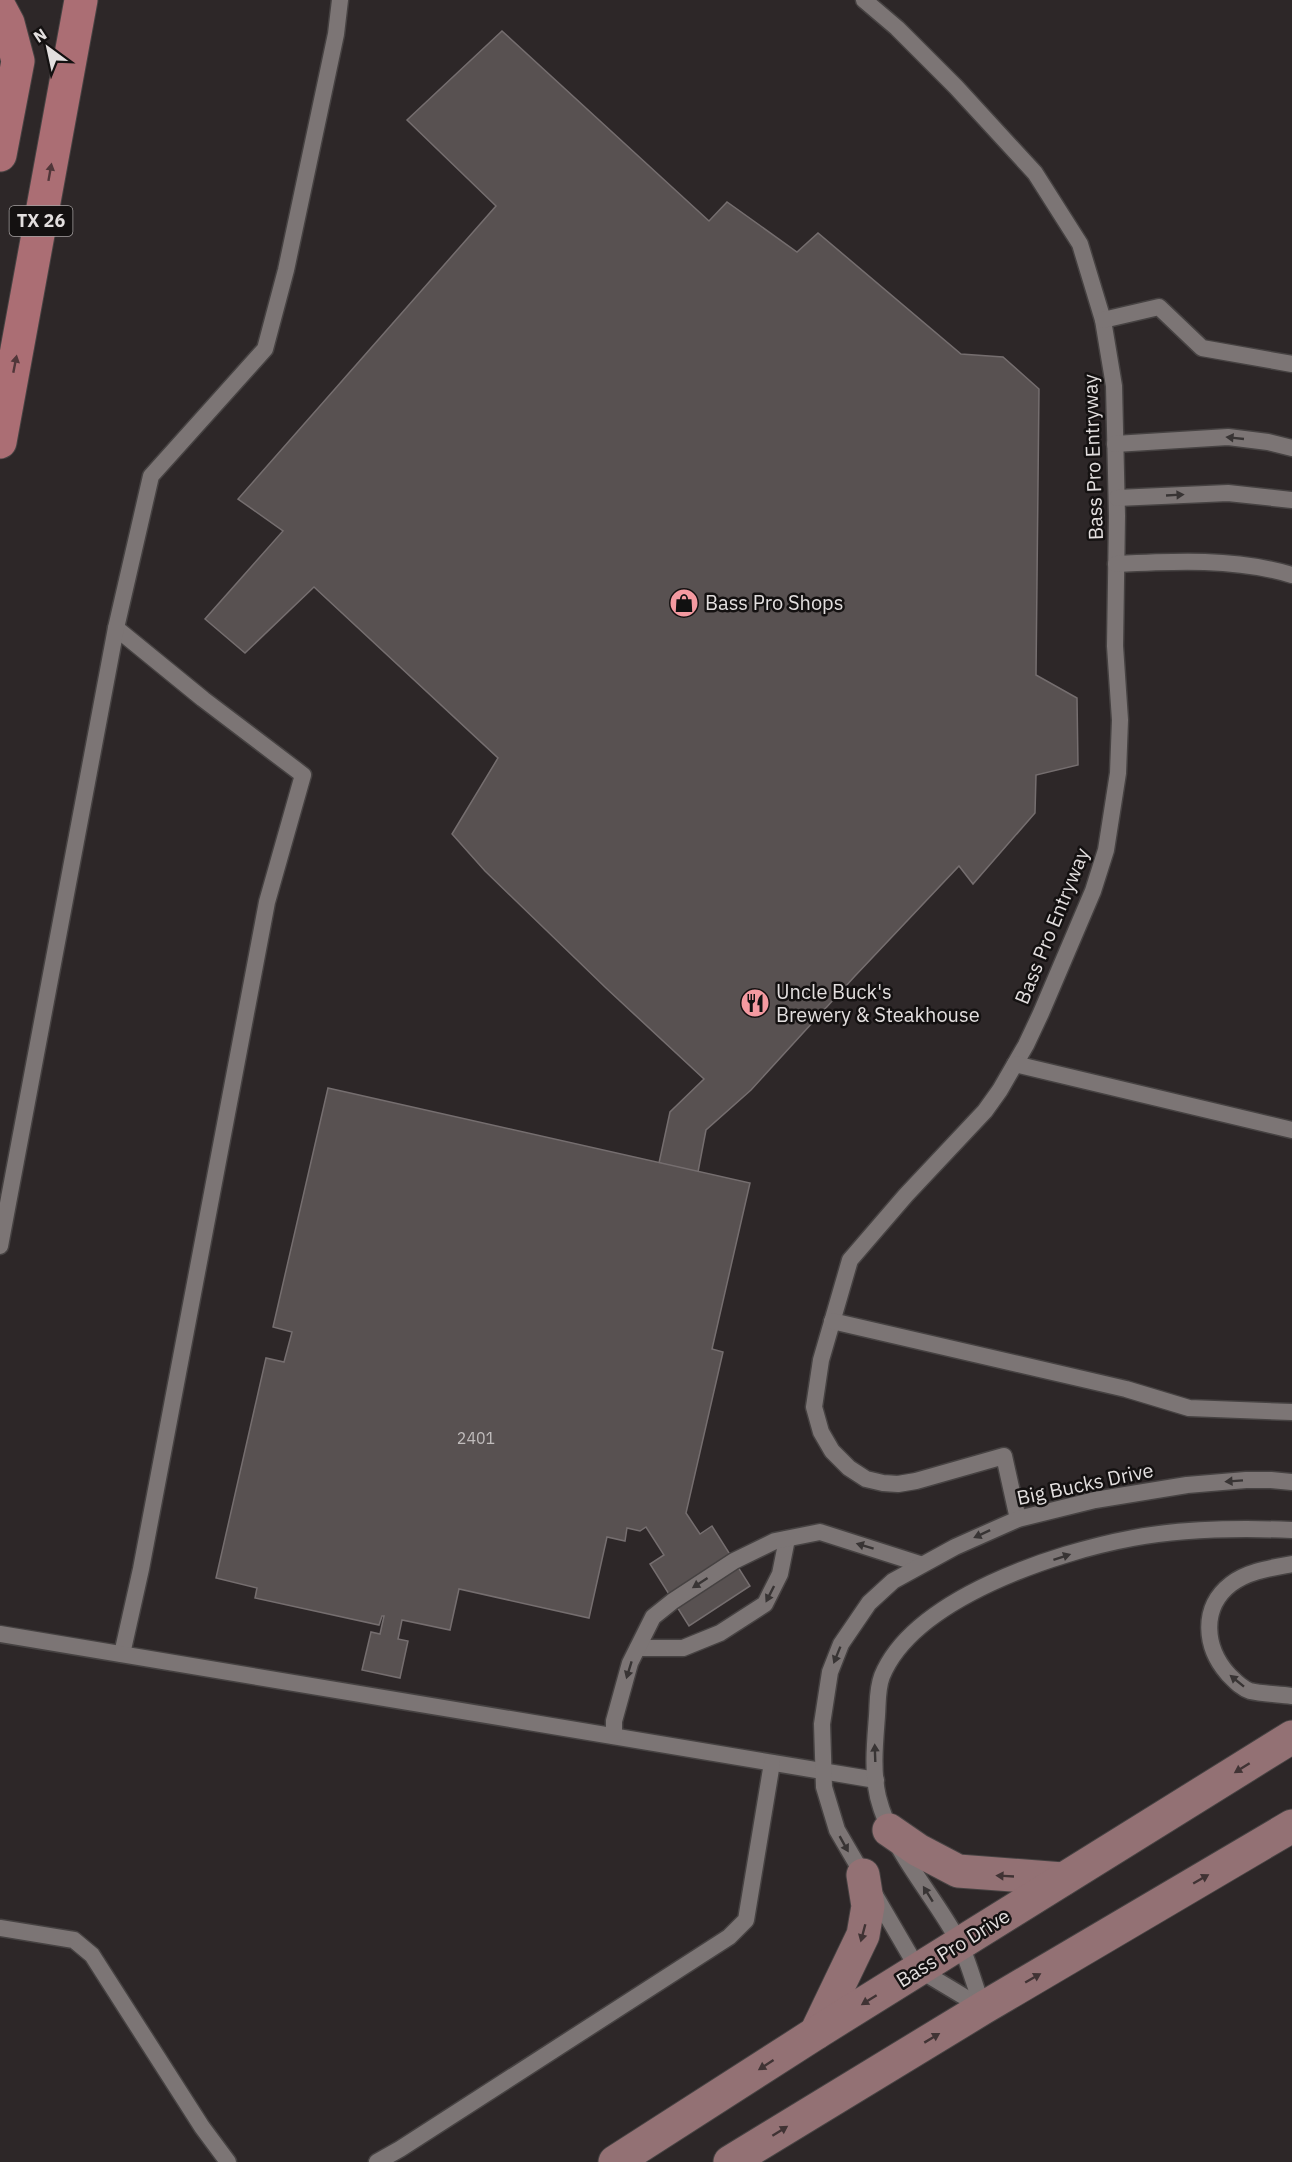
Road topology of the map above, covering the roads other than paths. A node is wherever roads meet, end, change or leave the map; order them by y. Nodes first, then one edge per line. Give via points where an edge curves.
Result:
1 (81, 0) edge
2 (340, 0) edge
3 (864, 0) edge
4 (0, 8) edge
5 (0, 155) edge
6 (1103, 320) junction
7 (1292, 364) edge
8 (0, 442) edge
9 (1115, 444) junction
10 (1292, 448) edge
11 (1117, 498) junction
12 (1292, 500) edge
13 (1116, 564) junction
14 (1292, 575) edge
15 (116, 628) junction
16 (1015, 1064) junction
17 (1292, 1130) edge
18 (0, 1246) edge
19 (832, 1322) junction
20 (1292, 1412) edge
21 (1292, 1482) edge
22 (1018, 1519) junction
23 (1292, 1530) edge
24 (787, 1539) junction
25 (920, 1564) junction
26 (1292, 1564) edge
27 (0, 1634) edge
28 (638, 1648) junction
29 (122, 1654) junction
30 (1292, 1696) edge
31 (614, 1736) junction
32 (1292, 1737) edge
33 (772, 1763) junction
34 (824, 1772) junction
35 (876, 1780) junction
36 (1292, 1826) edge
37 (889, 1830) junction
38 (863, 1875) junction
39 (1063, 1879) junction
40 (0, 1928) edge
41 (960, 1944) junction
42 (918, 1969) junction
43 (983, 2008) junction
44 (816, 2033) junction
45 (228, 2162) edge
46 (377, 2162) edge
47 (615, 2162) edge
48 (730, 2162) edge

8 -> 1 main road, TX 26
2 - 15 lane via 296,225 265,349 151,476
3 - 6 lane, Bass Pro Entryway via 948,78 1035,173 1080,244
4 - 5 main road via 18,61
6 - 7 lane via 1159,307 1202,348
6 - 9 lane, Bass Pro Entryway via 1114,386
10 -> 9 lane via 1228,437
9 - 11 lane, Bass Pro Entryway
11 -> 12 lane via 1228,493
11 - 13 lane, Bass Pro Entryway
13 - 14 lane via 1230,564
13 - 16 lane, Bass Pro Entryway via 1120,720 1118,773 1106,850 1074,936
15 - 18 lane
15 - 29 lane via 303,774 265,914
16 - 17 lane
16 - 19 lane, Bass Pro Entryway via 986,1111 850,1260
19 - 20 lane via 1126,1389 1189,1408
19 - 22 lane, Bass Pro Entryway via 814,1407 832,1452 866,1479 898,1484 1004,1456
21 -> 22 lane, Big Bucks Drive via 1246,1480 1187,1485 1105,1498
22 -> 25 lane, Big Bucks Drive
35 -> 23 lane via 874,1743 878,1688 883,1674 917,1628 942,1610 1035,1565 1133,1538 1247,1528
25 -> 24 lane via 820,1532
24 -> 28 lane via 734,1561 673,1601 653,1617
24 -> 28 lane via 780,1574 765,1604 720,1633 683,1648
25 -> 34 lane, Big Bucks Drive via 869,1603 841,1644 825,1698
30 -> 26 lane via 1250,1690 1238,1684 1217,1661 1208,1626 1221,1593 1230,1585 1252,1573
27 - 29 lane
28 -> 31 lane via 614,1721
29 - 31 lane
31 - 33 lane
32 -> 39 main road, Bass Pro Drive
33 - 34 lane
33 - 46 lane via 746,1920 729,1937
34 - 35 lane
34 -> 38 lane, Big Bucks Drive via 824,1787 837,1830
35 - 37 lane
43 -> 36 main road
39 -> 37 main road via 958,1871
41 -> 37 lane
38 - 42 lane, Big Bucks Drive
38 -> 44 main road via 868,1906 863,1935
39 - 41 main road, Bass Pro Drive
40 - 45 lane via 74,1940 92,1955
41 - 42 main road, Bass Pro Drive
41 - 43 lane
42 - 43 lane, Big Bucks Drive
42 -> 44 main road, Bass Pro Drive
48 -> 43 main road
44 -> 47 main road, Bass Pro Drive

